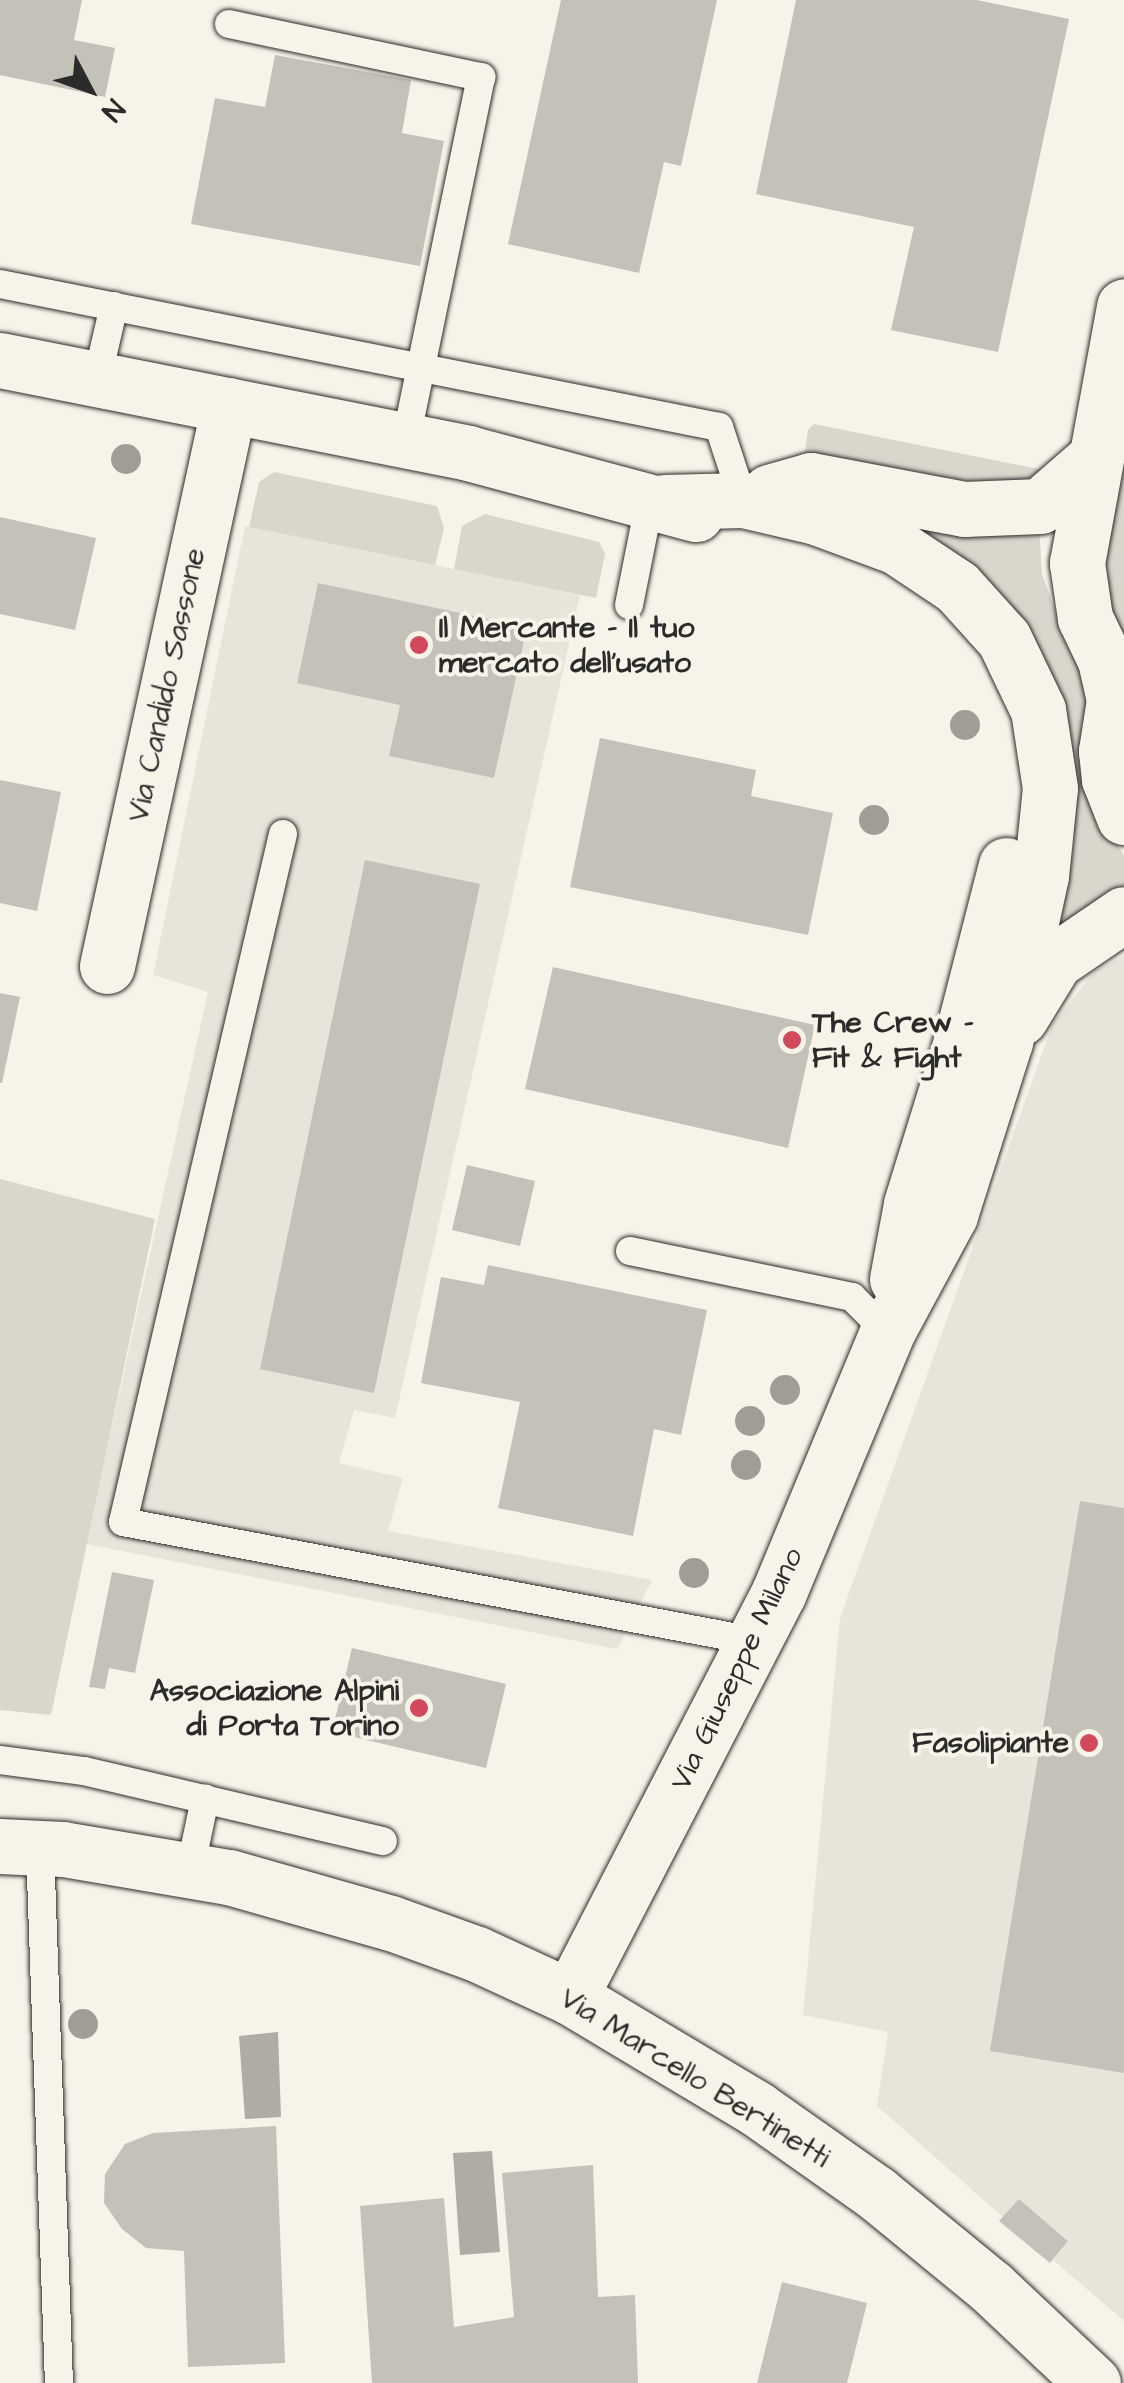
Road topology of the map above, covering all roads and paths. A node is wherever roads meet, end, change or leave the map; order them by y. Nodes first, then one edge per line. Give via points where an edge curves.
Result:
1 (229, 24) dead end
2 (0, 284) edge
3 (114, 306) junction
4 (1124, 306) edge
5 (0, 360) edge
6 (422, 368) junction
7 (97, 379) junction
8 (229, 405) junction
9 (406, 440) junction
10 (1094, 459) junction
11 (743, 500) junction
12 (657, 501) junction
13 (890, 562) junction
14 (629, 605) dead end
15 (1119, 689) edge
16 (1124, 817) edge
17 (283, 834) dead end
18 (1124, 914) edge
19 (106, 966) dead end
20 (1005, 1042) junction
21 (630, 1252) dead end
22 (887, 1332) junction
23 (754, 1642) junction
24 (0, 1760) edge
25 (205, 1799) junction
26 (383, 1841) dead end
27 (12, 1843) edge
28 (190, 1870) junction
29 (570, 1998) junction
30 (58, 2383) edge
31 (1093, 2383) edge

1 - 6 lane via 482,77
2 - 3 lane
3 - 6 lane
3 - 7 lane
4 - 10 street
5 - 7 street
6 - 9 lane
6 - 11 lane via 720,427
7 - 8 street
8 - 9 street
8 - 19 street, Via Candido Sassone
9 - 12 street
10 - 11 street via 1040,506 964,508 811,480
10 - 15 street via 1077,563 1086,618
11 - 12 street
11 - 13 street via 816,518
12 - 13 street
12 - 14 lane
13 - 20 street, Via Giuseppe Milano via 957,587 1004,639 1038,710 1050,788 1041,876
13 - 22 street, Via Giuseppe Milano via 980,663 1003,723 1014,793 1005,872 911,1204
15 - 16 street via 1106,751
17 - 23 lane via 123,1522
18 - 20 street via 1055,962
20 - 22 street, Via Giuseppe Milano via 950,1216
21 - 22 lane via 852,1297
22 - 23 street, Via Giuseppe Milano
23 - 29 street, Via Giuseppe Milano
24 - 25 lane
25 - 26 lane
25 - 28 lane
27 - 28 street, Via Marcello Bertinetti
27 - 30 lane
28 - 29 street, Via Marcello Bertinetti via 392,1923
29 - 31 street, Via Marcello Bertinetti via 757,2109 876,2193 991,2286

